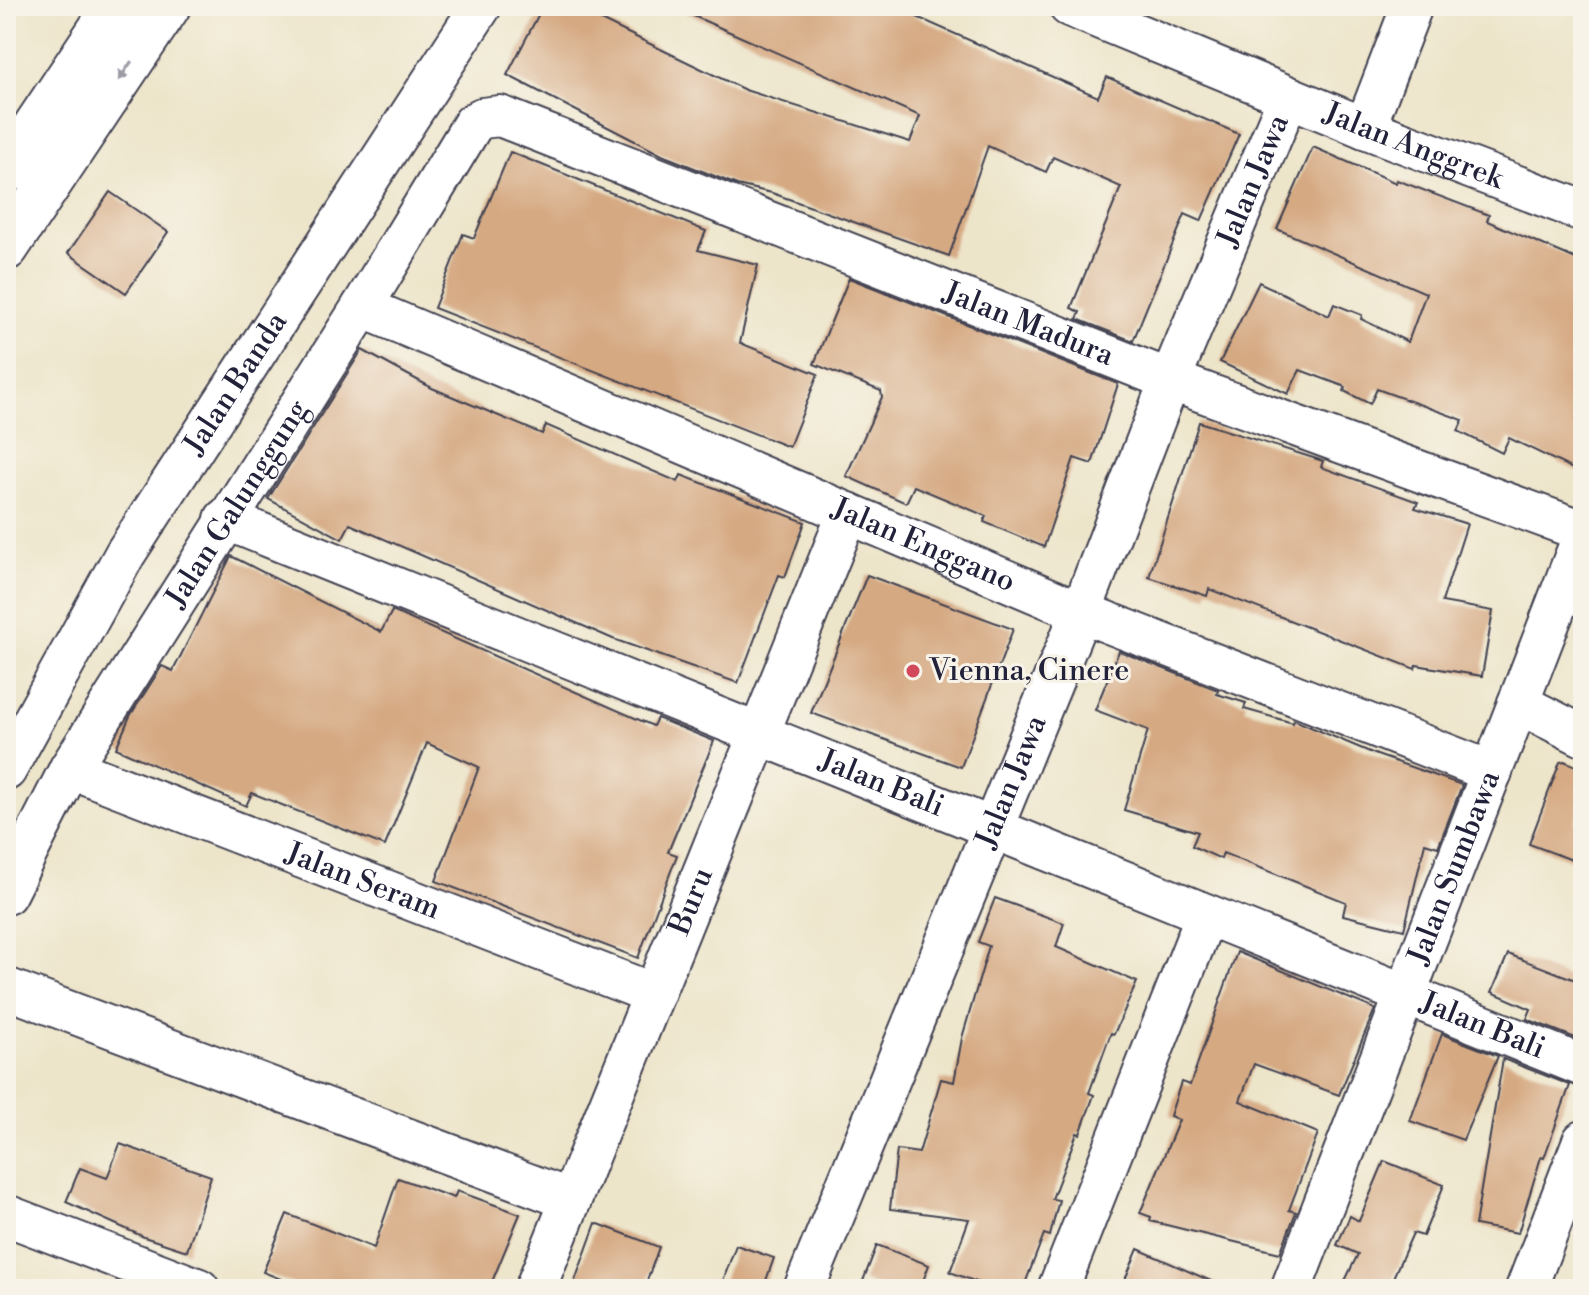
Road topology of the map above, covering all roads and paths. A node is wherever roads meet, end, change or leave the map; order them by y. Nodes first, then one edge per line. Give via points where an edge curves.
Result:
1 (116, 6) edge
2 (168, 6) edge
3 (481, 6) edge
4 (1069, 6) edge
5 (1412, 6) edge
6 (1288, 98) junction
7 (476, 120) joint
8 (1365, 128) junction
9 (6, 171) edge
10 (1583, 211) edge
11 (6, 248) edge
12 (362, 307) junction
13 (1170, 380) junction
14 (848, 513) junction
15 (225, 519) junction
16 (1583, 533) edge
17 (1081, 612) junction
18 (1518, 703) junction
19 (758, 735) junction
20 (1583, 736) edge
21 (70, 768) junction
22 (6, 770) edge
23 (1492, 772) junction
24 (992, 828) junction
25 (6, 894) edge
26 (1206, 915) junction
27 (6, 988) edge
28 (654, 994) junction
29 (1406, 995) junction
30 (1583, 1066) edge
31 (1583, 1141) edge
32 (571, 1200) junction
33 (6, 1215) edge
34 (199, 1289) edge
35 (535, 1289) edge
36 (804, 1289) edge
37 (1058, 1289) edge
38 (1291, 1289) edge
39 (1526, 1289) edge

1 - 9 main road
2 -> 11 main road
3 - 22 street, Jalan Banda via 125,554
4 - 6 street, Jalan Anggrek
5 - 8 street
6 - 8 street, Jalan Anggrek
6 - 13 street, Jalan Jawa
7 - 12 street, Jalan Galunggung
7 - 13 street, Jalan Madura via 500,116
8 - 10 street, Jalan Anggrek
12 - 14 street, Jalan Enggano
12 - 15 street, Jalan Galunggung
13 - 16 street, Jalan Madura
13 - 17 street, Jalan Jawa
14 - 17 street, Jalan Enggano
14 - 19 street, Buru
15 - 19 street, Jalan Bali
15 - 21 street, Jalan Galunggung
16 - 18 street, Jalan Sumbawa
17 - 23 street, Jalan Enggano
17 - 24 street, Jalan Jawa
18 - 20 street
18 - 23 street, Jalan Sumbawa
19 - 24 street, Jalan Bali
19 - 28 street, Buru
21 - 25 street, Jalan Galunggung
21 - 28 street, Jalan Seram
23 - 29 street, Jalan Sumbawa
24 - 26 street, Jalan Bali
24 - 36 street, Jalan Jawa
26 - 29 street, Jalan Bali
26 - 37 street
27 - 32 street
28 - 32 street, Buru
29 - 30 street, Jalan Bali
29 - 38 street, Jalan Sumbawa
31 - 39 street
32 - 35 street, Buru
33 - 34 street

